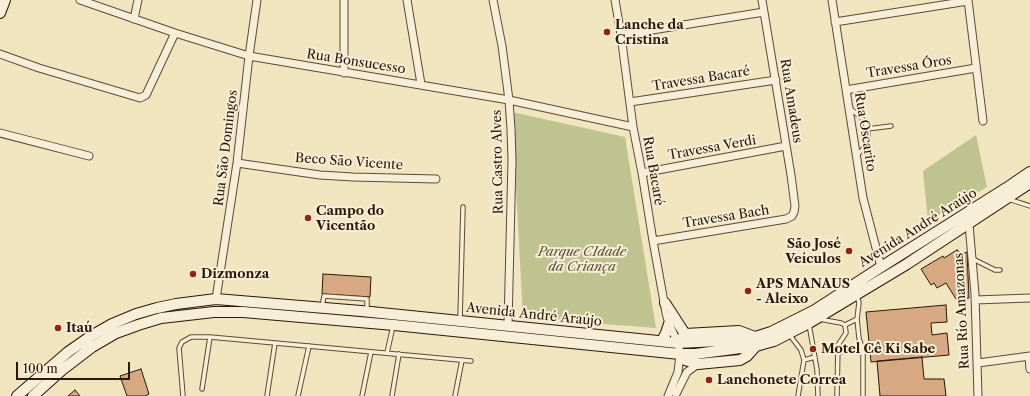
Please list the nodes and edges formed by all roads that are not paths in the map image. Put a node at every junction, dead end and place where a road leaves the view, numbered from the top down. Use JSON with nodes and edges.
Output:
{"nodes":[{"id":1,"x":5,"y":0,"type":"edge"},
{"id":2,"x":80,"y":0,"type":"edge"},
{"id":3,"x":138,"y":0,"type":"edge"},
{"id":4,"x":257,"y":0,"type":"edge"},
{"id":5,"x":344,"y":0,"type":"edge"},
{"id":6,"x":407,"y":0,"type":"edge"},
{"id":7,"x":493,"y":0,"type":"edge"},
{"id":8,"x":615,"y":0,"type":"edge"},
{"id":9,"x":762,"y":0,"type":"edge"},
{"id":10,"x":832,"y":0,"type":"edge"},
{"id":11,"x":968,"y":1,"type":"edge"},
{"id":12,"x":764,"y":12,"type":"junction"},
{"id":13,"x":0,"y":13,"type":"edge"},
{"id":14,"x":134,"y":19,"type":"junction"},
{"id":15,"x":835,"y":22,"type":"junction"},
{"id":16,"x":175,"y":33,"type":"junction"},
{"id":17,"x":621,"y":35,"type":"junction"},
{"id":18,"x":0,"y":54,"type":"edge"},
{"id":19,"x":249,"y":56,"type":"junction"},
{"id":20,"x":976,"y":68,"type":"junction"},
{"id":21,"x":344,"y":73,"type":"junction"},
{"id":22,"x":776,"y":80,"type":"junction"},
{"id":23,"x":421,"y":84,"type":"junction"},
{"id":24,"x":846,"y":90,"type":"junction"},
{"id":25,"x":509,"y":100,"type":"junction"},
{"id":26,"x":630,"y":102,"type":"junction"},
{"id":27,"x":849,"y":108,"type":"junction"},
{"id":28,"x":983,"y":121,"type":"dead end"},
{"id":29,"x":891,"y":126,"type":"dead end"},
{"id":30,"x":633,"y":127,"type":"junction"},
{"id":31,"x":867,"y":129,"type":"junction"},
{"id":32,"x":0,"y":133,"type":"edge"},
{"id":33,"x":786,"y":146,"type":"junction"},
{"id":34,"x":89,"y":156,"type":"dead end"},
{"id":35,"x":856,"y":156,"type":"junction"},
{"id":36,"x":237,"y":163,"type":"junction"},
{"id":37,"x":1030,"y":172,"type":"edge"},
{"id":38,"x":642,"y":173,"type":"junction"},
{"id":39,"x":436,"y":179,"type":"dead end"},
{"id":40,"x":1030,"y":183,"type":"edge"},
{"id":41,"x":1007,"y":199,"type":"junction"},
{"id":42,"x":796,"y":206,"type":"joint"},
{"id":43,"x":1030,"y":206,"type":"edge"},
{"id":44,"x":463,"y":207,"type":"dead end"},
{"id":45,"x":969,"y":224,"type":"junction"},
{"id":46,"x":653,"y":242,"type":"junction"},
{"id":47,"x":972,"y":258,"type":"junction"},
{"id":48,"x":881,"y":267,"type":"junction"},
{"id":49,"x":1000,"y":270,"type":"dead end"},
{"id":50,"x":857,"y":294,"type":"junction"},
{"id":51,"x":1030,"y":298,"type":"edge"},
{"id":52,"x":216,"y":299,"type":"junction"},
{"id":53,"x":975,"y":300,"type":"junction"},
{"id":54,"x":665,"y":303,"type":"junction"},
{"id":55,"x":857,"y":319,"type":"junction"},
{"id":56,"x":460,"y":320,"type":"junction"},
{"id":57,"x":812,"y":320,"type":"junction"},
{"id":58,"x":669,"y":324,"type":"junction"},
{"id":59,"x":394,"y":325,"type":"junction"},
{"id":60,"x":508,"y":325,"type":"junction"},
{"id":61,"x":844,"y":325,"type":"junction"},
{"id":62,"x":685,"y":334,"type":"junction"},
{"id":63,"x":789,"y":334,"type":"junction"},
{"id":64,"x":210,"y":336,"type":"junction"},
{"id":65,"x":662,"y":341,"type":"junction"},
{"id":66,"x":756,"y":341,"type":"junction"},
{"id":67,"x":275,"y":343,"type":"junction"},
{"id":68,"x":678,"y":343,"type":"junction"},
{"id":69,"x":309,"y":346,"type":"junction"},
{"id":70,"x":862,"y":349,"type":"junction"},
{"id":71,"x":371,"y":352,"type":"junction"},
{"id":72,"x":838,"y":352,"type":"junction"},
{"id":73,"x":387,"y":353,"type":"junction"},
{"id":74,"x":399,"y":354,"type":"junction"},
{"id":75,"x":680,"y":354,"type":"junction"},
{"id":76,"x":1029,"y":356,"type":"edge"},
{"id":77,"x":815,"y":357,"type":"junction"},
{"id":78,"x":462,"y":360,"type":"junction"},
{"id":79,"x":804,"y":360,"type":"junction"},
{"id":80,"x":472,"y":362,"type":"dead end"},
{"id":81,"x":698,"y":364,"type":"junction"},
{"id":82,"x":978,"y":364,"type":"junction"},
{"id":83,"x":1030,"y":369,"type":"edge"},
{"id":84,"x":202,"y":389,"type":"dead end"},
{"id":85,"x":673,"y":394,"type":"edge"},
{"id":86,"x":17,"y":396,"type":"edge"},
{"id":87,"x":33,"y":396,"type":"edge"},
{"id":88,"x":183,"y":396,"type":"edge"},
{"id":89,"x":267,"y":396,"type":"edge"},
{"id":90,"x":298,"y":396,"type":"edge"},
{"id":91,"x":362,"y":396,"type":"edge"},
{"id":92,"x":392,"y":396,"type":"edge"},
{"id":93,"x":455,"y":396,"type":"edge"},
{"id":94,"x":798,"y":396,"type":"edge"},
{"id":95,"x":818,"y":396,"type":"edge"},
{"id":96,"x":837,"y":396,"type":"edge"},
{"id":97,"x":863,"y":396,"type":"edge"},
{"id":98,"x":978,"y":396,"type":"edge"}],
"edges":[{"from":1,"to":13,"type":"main road"},
{"from":2,"to":14,"type":"street","name":"Rua Bonsucesso"},
{"from":3,"to":14,"type":"street"},
{"from":4,"to":19,"type":"street","name":"Rua São Domingos"},
{"from":5,"to":21,"type":"street"},
{"from":6,"to":23,"type":"street"},
{"from":7,"to":25,"type":"street","name":"Rua Castro Alves"},
{"from":8,"to":17,"type":"street","name":"Rua Bacaré"},
{"from":9,"to":12,"type":"street","name":"Rua Amadeus"},
{"from":10,"to":15,"type":"street","name":"Rua Oscarito"},
{"from":11,"to":15,"type":"street"},
{"from":11,"to":20,"type":"street"},
{"from":12,"to":17,"type":"street"},
{"from":12,"to":22,"type":"street","name":"Rua Amadeus"},
{"from":14,"to":16,"type":"street","name":"Rua Bonsucesso"},
{"from":15,"to":24,"type":"street","name":"Rua Oscarito"},
{"from":16,"to":18,"type":"street"},
{"from":16,"to":19,"type":"street","name":"Rua Bonsucesso"},
{"from":17,"to":26,"type":"street","name":"Rua Bacaré"},
{"from":19,"to":21,"type":"street","name":"Rua Bonsucesso"},
{"from":19,"to":36,"type":"street","name":"Rua São Domingos"},
{"from":20,"to":24,"type":"street","name":"Travessa Óros"},
{"from":20,"to":28,"type":"street"},
{"from":21,"to":23,"type":"street","name":"Rua Bonsucesso"},
{"from":22,"to":26,"type":"street","name":"Travessa Bacaré"},
{"from":22,"to":33,"type":"street","name":"Rua Amadeus"},
{"from":23,"to":25,"type":"street","name":"Rua Bonsucesso"},
{"from":24,"to":27,"type":"street","name":"Rua Oscarito"},
{"from":25,"to":30,"type":"street","name":"Rua Bonsucesso"},
{"from":25,"to":60,"type":"street","name":"Rua Castro Alves"},
{"from":26,"to":30,"type":"street","name":"Rua Bacaré"},
{"from":27,"to":31,"type":"lane"},
{"from":27,"to":35,"type":"street","name":"Rua Oscarito"},
{"from":29,"to":31,"type":"lane"},
{"from":30,"to":38,"type":"street","name":"Rua Bacaré"},
{"from":31,"to":35,"type":"lane"},
{"from":32,"to":34,"type":"street"},
{"from":33,"to":38,"type":"street","name":"Travessa Verdi"},
{"from":33,"to":42,"type":"street","name":"Rua Amadeus"},
{"from":35,"to":48,"type":"street","name":"Rua Oscarito"},
{"from":36,"to":39,"type":"street","name":"Beco São Vicente"},
{"from":36,"to":52,"type":"street","name":"Rua São Domingos"},
{"from":37,"to":48,"type":"main road","name":"Avenida André Araújo"},
{"from":38,"to":46,"type":"street","name":"Rua Bacaré"},
{"from":40,"to":41,"type":"main road","name":"Avenida André Araújo"},
{"from":41,"to":43,"type":"lane"},
{"from":41,"to":45,"type":"main road","name":"Avenida André Araújo"},
{"from":42,"to":46,"type":"street","name":"Travessa Bach"},
{"from":44,"to":56,"type":"lane"},
{"from":45,"to":47,"type":"street","name":"Rua Río Amazonas"},
{"from":45,"to":50,"type":"main road","name":"Avenida André Araújo"},
{"from":46,"to":54,"type":"street","name":"Rua Bacaré"},
{"from":47,"to":49,"type":"lane"},
{"from":47,"to":53,"type":"street","name":"Rua Río Amazonas"},
{"from":48,"to":66,"type":"main road","name":"Avenida André Araújo"},
{"from":50,"to":55,"type":"lane"},
{"from":50,"to":57,"type":"main road","name":"Avenida André Araújo"},
{"from":51,"to":53,"type":"street"},
{"from":52,"to":56,"type":"main road","name":"Avenida André Araújo"},
{"from":52,"to":86,"type":"main road","name":"Avenida André Araújo"},
{"from":53,"to":82,"type":"street","name":"Rua Río Amazonas"},
{"from":54,"to":58,"type":"street","name":"Rua Bacaré"},
{"from":54,"to":62,"type":"main road"},
{"from":55,"to":61,"type":"lane"},
{"from":55,"to":70,"type":"lane"},
{"from":56,"to":60,"type":"main road","name":"Avenida André Araújo"},
{"from":57,"to":61,"type":"lane"},
{"from":57,"to":63,"type":"main road","name":"Avenida André Araújo"},
{"from":57,"to":77,"type":"lane"},
{"from":58,"to":65,"type":"main road"},
{"from":58,"to":68,"type":"street","name":"Rua Bacaré"},
{"from":59,"to":73,"type":"lane"},
{"from":59,"to":75,"type":"main road","name":"Avenida André Araújo"},
{"from":59,"to":87,"type":"main road","name":"Avenida André Araújo"},
{"from":60,"to":65,"type":"main road","name":"Avenida André Araújo"},
{"from":61,"to":72,"type":"lane"},
{"from":62,"to":66,"type":"main road"},
{"from":62,"to":68,"type":"main road"},
{"from":63,"to":66,"type":"main road","name":"Avenida André Araújo"},
{"from":63,"to":79,"type":"lane"},
{"from":64,"to":67,"type":"lane"},
{"from":64,"to":84,"type":"lane"},
{"from":64,"to":88,"type":"lane"},
{"from":65,"to":68,"type":"main road","name":"Avenida André Araújo"},
{"from":66,"to":68,"type":"main road","name":"Avenida André Araújo"},
{"from":66,"to":75,"type":"main road","name":"Avenida André Araújo"},
{"from":66,"to":81,"type":"main road"},
{"from":67,"to":69,"type":"lane"},
{"from":67,"to":89,"type":"lane"},
{"from":68,"to":75,"type":"street","name":"Rua Bacaré"},
{"from":69,"to":71,"type":"lane"},
{"from":69,"to":90,"type":"lane"},
{"from":70,"to":72,"type":"lane"},
{"from":70,"to":97,"type":"lane"},
{"from":71,"to":73,"type":"lane"},
{"from":71,"to":91,"type":"lane"},
{"from":72,"to":96,"type":"lane"},
{"from":73,"to":74,"type":"lane"},
{"from":74,"to":78,"type":"lane"},
{"from":74,"to":92,"type":"lane"},
{"from":75,"to":81,"type":"main road"},
{"from":75,"to":85,"type":"street","name":"Rua Bacaré"},
{"from":76,"to":82,"type":"street"},
{"from":76,"to":83,"type":"street"},
{"from":77,"to":79,"type":"lane"},
{"from":77,"to":95,"type":"lane"},
{"from":78,"to":80,"type":"lane"},
{"from":78,"to":93,"type":"lane"},
{"from":79,"to":94,"type":"lane"},
{"from":81,"to":85,"type":"street"},
{"from":82,"to":98,"type":"street","name":"Rua Río Amazonas"}]}
